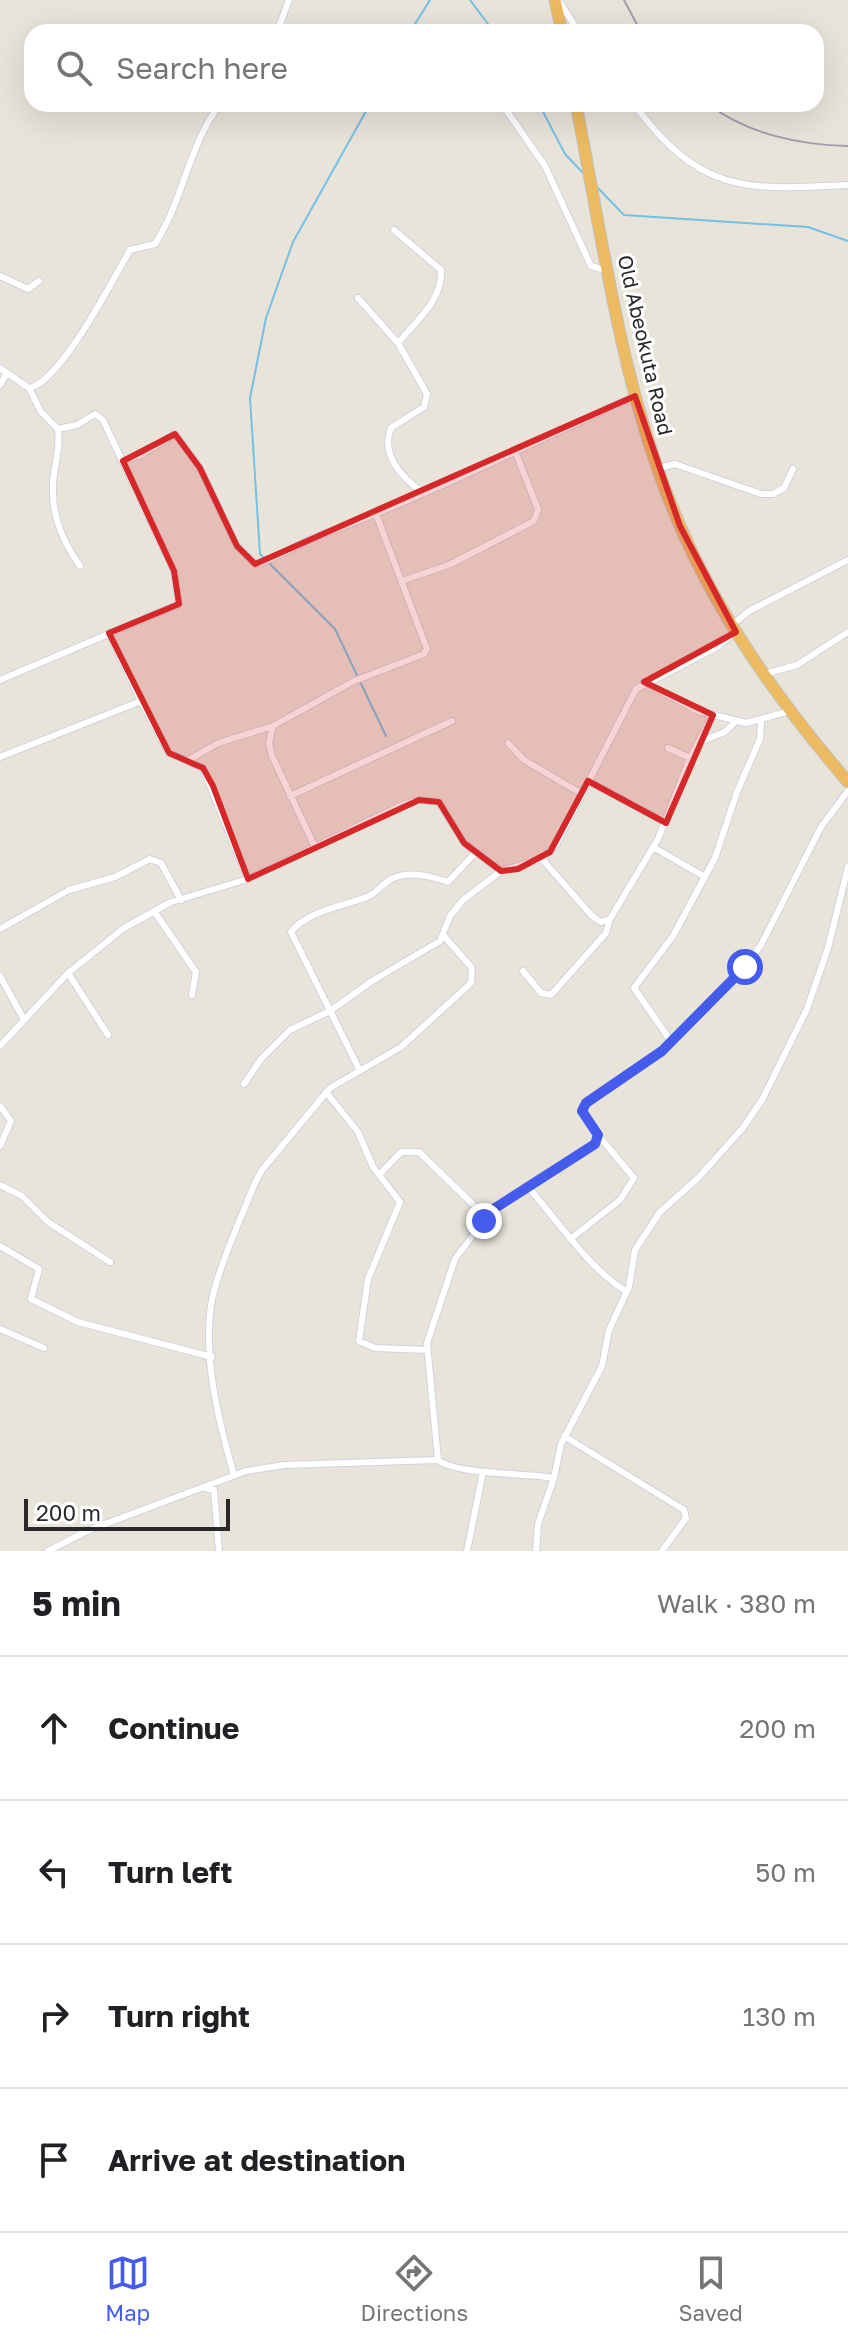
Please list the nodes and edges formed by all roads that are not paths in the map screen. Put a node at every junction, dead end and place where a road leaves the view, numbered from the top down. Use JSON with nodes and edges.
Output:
{"nodes":[{"id":1,"x":289,"y":0,"type":"edge"},
{"id":2,"x":557,"y":0,"type":"edge"},
{"id":3,"x":280,"y":24,"type":"edge"},
{"id":4,"x":561,"y":24,"type":"edge"},
{"id":5,"x":574,"y":24,"type":"edge"},
{"id":6,"x":215,"y":112,"type":"edge"},
{"id":7,"x":508,"y":112,"type":"edge"},
{"id":8,"x":578,"y":112,"type":"edge"},
{"id":9,"x":641,"y":112,"type":"edge"},
{"id":10,"x":848,"y":185,"type":"edge"},
{"id":11,"x":394,"y":230,"type":"dead end"},
{"id":12,"x":609,"y":271,"type":"junction"},
{"id":13,"x":0,"y":276,"type":"edge"},
{"id":14,"x":39,"y":281,"type":"dead end"},
{"id":15,"x":358,"y":298,"type":"dead end"},
{"id":16,"x":398,"y":343,"type":"junction"},
{"id":17,"x":0,"y":368,"type":"edge"},
{"id":18,"x":7,"y":373,"type":"junction"},
{"id":19,"x":0,"y":385,"type":"edge"},
{"id":20,"x":29,"y":388,"type":"junction"},
{"id":21,"x":635,"y":396,"type":"junction"},
{"id":22,"x":58,"y":429,"type":"junction"},
{"id":23,"x":515,"y":451,"type":"junction"},
{"id":24,"x":123,"y":461,"type":"junction"},
{"id":25,"x":659,"y":468,"type":"junction"},
{"id":26,"x":793,"y":469,"type":"dead end"},
{"id":27,"x":422,"y":492,"type":"junction"},
{"id":28,"x":376,"y":514,"type":"junction"},
{"id":29,"x":848,"y":560,"type":"edge"},
{"id":30,"x":80,"y":566,"type":"dead end"},
{"id":31,"x":402,"y":581,"type":"junction"},
{"id":32,"x":734,"y":628,"type":"junction"},
{"id":33,"x":848,"y":632,"type":"edge"},
{"id":34,"x":109,"y":633,"type":"junction"},
{"id":35,"x":764,"y":674,"type":"junction"},
{"id":36,"x":0,"y":680,"type":"edge"},
{"id":37,"x":644,"y":682,"type":"junction"},
{"id":38,"x":141,"y":701,"type":"junction"},
{"id":39,"x":790,"y":711,"type":"junction"},
{"id":40,"x":713,"y":715,"type":"junction"},
{"id":41,"x":452,"y":721,"type":"dead end"},
{"id":42,"x":736,"y":721,"type":"junction"},
{"id":43,"x":761,"y":722,"type":"junction"},
{"id":44,"x":273,"y":726,"type":"junction"},
{"id":45,"x":707,"y":726,"type":"junction"},
{"id":46,"x":716,"y":736,"type":"junction"},
{"id":47,"x":699,"y":742,"type":"junction"},
{"id":48,"x":508,"y":743,"type":"dead end"},
{"id":49,"x":668,"y":748,"type":"dead end"},
{"id":50,"x":0,"y":757,"type":"edge"},
{"id":51,"x":690,"y":758,"type":"junction"},
{"id":52,"x":187,"y":761,"type":"junction"},
{"id":53,"x":588,"y":781,"type":"junction"},
{"id":54,"x":848,"y":782,"type":"edge"},
{"id":55,"x":848,"y":791,"type":"edge"},
{"id":56,"x":582,"y":794,"type":"junction"},
{"id":57,"x":290,"y":796,"type":"junction"},
{"id":58,"x":666,"y":823,"type":"junction"},
{"id":59,"x":314,"y":845,"type":"junction"},
{"id":60,"x":653,"y":847,"type":"junction"},
{"id":61,"x":475,"y":853,"type":"junction"},
{"id":62,"x":542,"y":859,"type":"junction"},
{"id":63,"x":848,"y":867,"type":"edge"},
{"id":64,"x":501,"y":871,"type":"junction"},
{"id":65,"x":705,"y":877,"type":"junction"},
{"id":66,"x":248,"y":879,"type":"junction"},
{"id":67,"x":181,"y":900,"type":"junction"},
{"id":68,"x":154,"y":911,"type":"junction"},
{"id":69,"x":610,"y":919,"type":"junction"},
{"id":70,"x":0,"y":929,"type":"edge"},
{"id":71,"x":444,"y":936,"type":"junction"},
{"id":72,"x":523,"y":971,"type":"dead end"},
{"id":73,"x":68,"y":973,"type":"junction"},
{"id":74,"x":0,"y":976,"type":"edge"},
{"id":75,"x":3,"y":994,"type":"edge"},
{"id":76,"x":192,"y":995,"type":"dead end"},
{"id":77,"x":330,"y":1011,"type":"junction"},
{"id":78,"x":23,"y":1018,"type":"junction"},
{"id":79,"x":108,"y":1035,"type":"dead end"},
{"id":80,"x":670,"y":1040,"type":"junction"},
{"id":81,"x":0,"y":1046,"type":"edge"},
{"id":82,"x":360,"y":1071,"type":"junction"},
{"id":83,"x":244,"y":1084,"type":"dead end"},
{"id":84,"x":326,"y":1092,"type":"junction"},
{"id":85,"x":0,"y":1106,"type":"edge"},
{"id":86,"x":598,"y":1135,"type":"junction"},
{"id":87,"x":0,"y":1146,"type":"edge"},
{"id":88,"x":379,"y":1175,"type":"junction"},
{"id":89,"x":0,"y":1185,"type":"edge"},
{"id":90,"x":528,"y":1187,"type":"junction"},
{"id":91,"x":486,"y":1217,"type":"junction"},
{"id":92,"x":573,"y":1237,"type":"junction"},
{"id":93,"x":0,"y":1246,"type":"edge"},
{"id":94,"x":110,"y":1262,"type":"dead end"},
{"id":95,"x":627,"y":1292,"type":"junction"},
{"id":96,"x":0,"y":1329,"type":"edge"},
{"id":97,"x":44,"y":1348,"type":"dead end"},
{"id":98,"x":427,"y":1350,"type":"junction"},
{"id":99,"x":212,"y":1357,"type":"junction"},
{"id":100,"x":564,"y":1436,"type":"junction"},
{"id":101,"x":438,"y":1460,"type":"junction"},
{"id":102,"x":483,"y":1472,"type":"junction"},
{"id":103,"x":234,"y":1475,"type":"junction"},
{"id":104,"x":554,"y":1478,"type":"junction"},
{"id":105,"x":205,"y":1488,"type":"junction"},
{"id":106,"x":48,"y":1551,"type":"edge"},
{"id":107,"x":219,"y":1551,"type":"edge"},
{"id":108,"x":467,"y":1551,"type":"edge"},
{"id":109,"x":536,"y":1551,"type":"edge"},
{"id":110,"x":662,"y":1551,"type":"edge"}],
"edges":[{"from":1,"to":3,"type":"street"},
{"from":2,"to":4,"type":"highway"},
{"from":2,"to":5,"type":"street"},
{"from":6,"to":20,"type":"street"},
{"from":7,"to":12,"type":"street"},
{"from":8,"to":12,"type":"highway","name":"Old Abeokuta Road"},
{"from":9,"to":10,"type":"street"},
{"from":11,"to":16,"type":"street"},
{"from":12,"to":21,"type":"highway","name":"Old Abeokuta Road"},
{"from":13,"to":14,"type":"street"},
{"from":15,"to":16,"type":"street"},
{"from":16,"to":27,"type":"street"},
{"from":17,"to":18,"type":"street"},
{"from":18,"to":19,"type":"street"},
{"from":18,"to":20,"type":"street"},
{"from":20,"to":22,"type":"street"},
{"from":21,"to":23,"type":"street"},
{"from":21,"to":25,"type":"highway","name":"Old Abeokuta Road"},
{"from":22,"to":24,"type":"street"},
{"from":22,"to":30,"type":"street"},
{"from":23,"to":27,"type":"street"},
{"from":23,"to":31,"type":"street"},
{"from":24,"to":28,"type":"street"},
{"from":24,"to":34,"type":"street"},
{"from":25,"to":26,"type":"street"},
{"from":25,"to":32,"type":"highway","name":"Old Abeokuta Road"},
{"from":27,"to":28,"type":"street"},
{"from":28,"to":31,"type":"street"},
{"from":29,"to":32,"type":"street"},
{"from":31,"to":44,"type":"street"},
{"from":32,"to":35,"type":"highway","name":"Old Abeokuta Road"},
{"from":32,"to":37,"type":"street"},
{"from":33,"to":35,"type":"street"},
{"from":34,"to":36,"type":"street"},
{"from":34,"to":38,"type":"street"},
{"from":35,"to":39,"type":"highway","name":"Old Abeokuta Road"},
{"from":37,"to":40,"type":"street"},
{"from":37,"to":53,"type":"street"},
{"from":38,"to":50,"type":"street"},
{"from":38,"to":52,"type":"street"},
{"from":39,"to":43,"type":"street"},
{"from":39,"to":54,"type":"highway","name":"Old Abeokuta Road"},
{"from":40,"to":42,"type":"street"},
{"from":40,"to":45,"type":"street"},
{"from":41,"to":57,"type":"street"},
{"from":42,"to":43,"type":"street"},
{"from":42,"to":46,"type":"street"},
{"from":43,"to":65,"type":"street"},
{"from":44,"to":52,"type":"street"},
{"from":44,"to":57,"type":"street"},
{"from":45,"to":46,"type":"street"},
{"from":45,"to":47,"type":"street"},
{"from":46,"to":47,"type":"street"},
{"from":47,"to":51,"type":"street"},
{"from":48,"to":56,"type":"street"},
{"from":49,"to":51,"type":"street"},
{"from":51,"to":58,"type":"street"},
{"from":52,"to":66,"type":"street"},
{"from":53,"to":56,"type":"street"},
{"from":53,"to":58,"type":"street"},
{"from":55,"to":80,"type":"street"},
{"from":56,"to":62,"type":"street"},
{"from":57,"to":59,"type":"street"},
{"from":58,"to":60,"type":"street"},
{"from":59,"to":61,"type":"street"},
{"from":59,"to":66,"type":"street"},
{"from":60,"to":65,"type":"street"},
{"from":60,"to":69,"type":"street"},
{"from":61,"to":64,"type":"street"},
{"from":61,"to":77,"type":"street"},
{"from":62,"to":64,"type":"street"},
{"from":62,"to":69,"type":"street"},
{"from":63,"to":95,"type":"street"},
{"from":64,"to":71,"type":"street"},
{"from":65,"to":80,"type":"street"},
{"from":66,"to":67,"type":"street"},
{"from":67,"to":68,"type":"street"},
{"from":67,"to":70,"type":"street"},
{"from":68,"to":73,"type":"street"},
{"from":68,"to":76,"type":"street"},
{"from":69,"to":72,"type":"street"},
{"from":71,"to":77,"type":"street"},
{"from":71,"to":82,"type":"street"},
{"from":73,"to":78,"type":"street"},
{"from":73,"to":79,"type":"street"},
{"from":74,"to":75,"type":"street"},
{"from":75,"to":78,"type":"street"},
{"from":77,"to":82,"type":"street"},
{"from":77,"to":83,"type":"street"},
{"from":78,"to":81,"type":"street"},
{"from":80,"to":86,"type":"street"},
{"from":82,"to":84,"type":"street"},
{"from":84,"to":88,"type":"street"},
{"from":84,"to":99,"type":"street"},
{"from":85,"to":87,"type":"street"},
{"from":86,"to":90,"type":"street"},
{"from":86,"to":92,"type":"street"},
{"from":88,"to":91,"type":"street"},
{"from":88,"to":98,"type":"street"},
{"from":89,"to":94,"type":"street"},
{"from":90,"to":91,"type":"street"},
{"from":90,"to":92,"type":"street"},
{"from":91,"to":98,"type":"street"},
{"from":92,"to":95,"type":"street"},
{"from":93,"to":99,"type":"street"},
{"from":95,"to":100,"type":"street"},
{"from":96,"to":97,"type":"street"},
{"from":98,"to":101,"type":"street"},
{"from":99,"to":103,"type":"street"},
{"from":100,"to":104,"type":"street"},
{"from":100,"to":110,"type":"street"},
{"from":101,"to":102,"type":"street"},
{"from":101,"to":103,"type":"street"},
{"from":102,"to":104,"type":"street"},
{"from":102,"to":108,"type":"street"},
{"from":103,"to":105,"type":"street"},
{"from":104,"to":109,"type":"street"},
{"from":105,"to":106,"type":"street"},
{"from":105,"to":107,"type":"street"}]}
